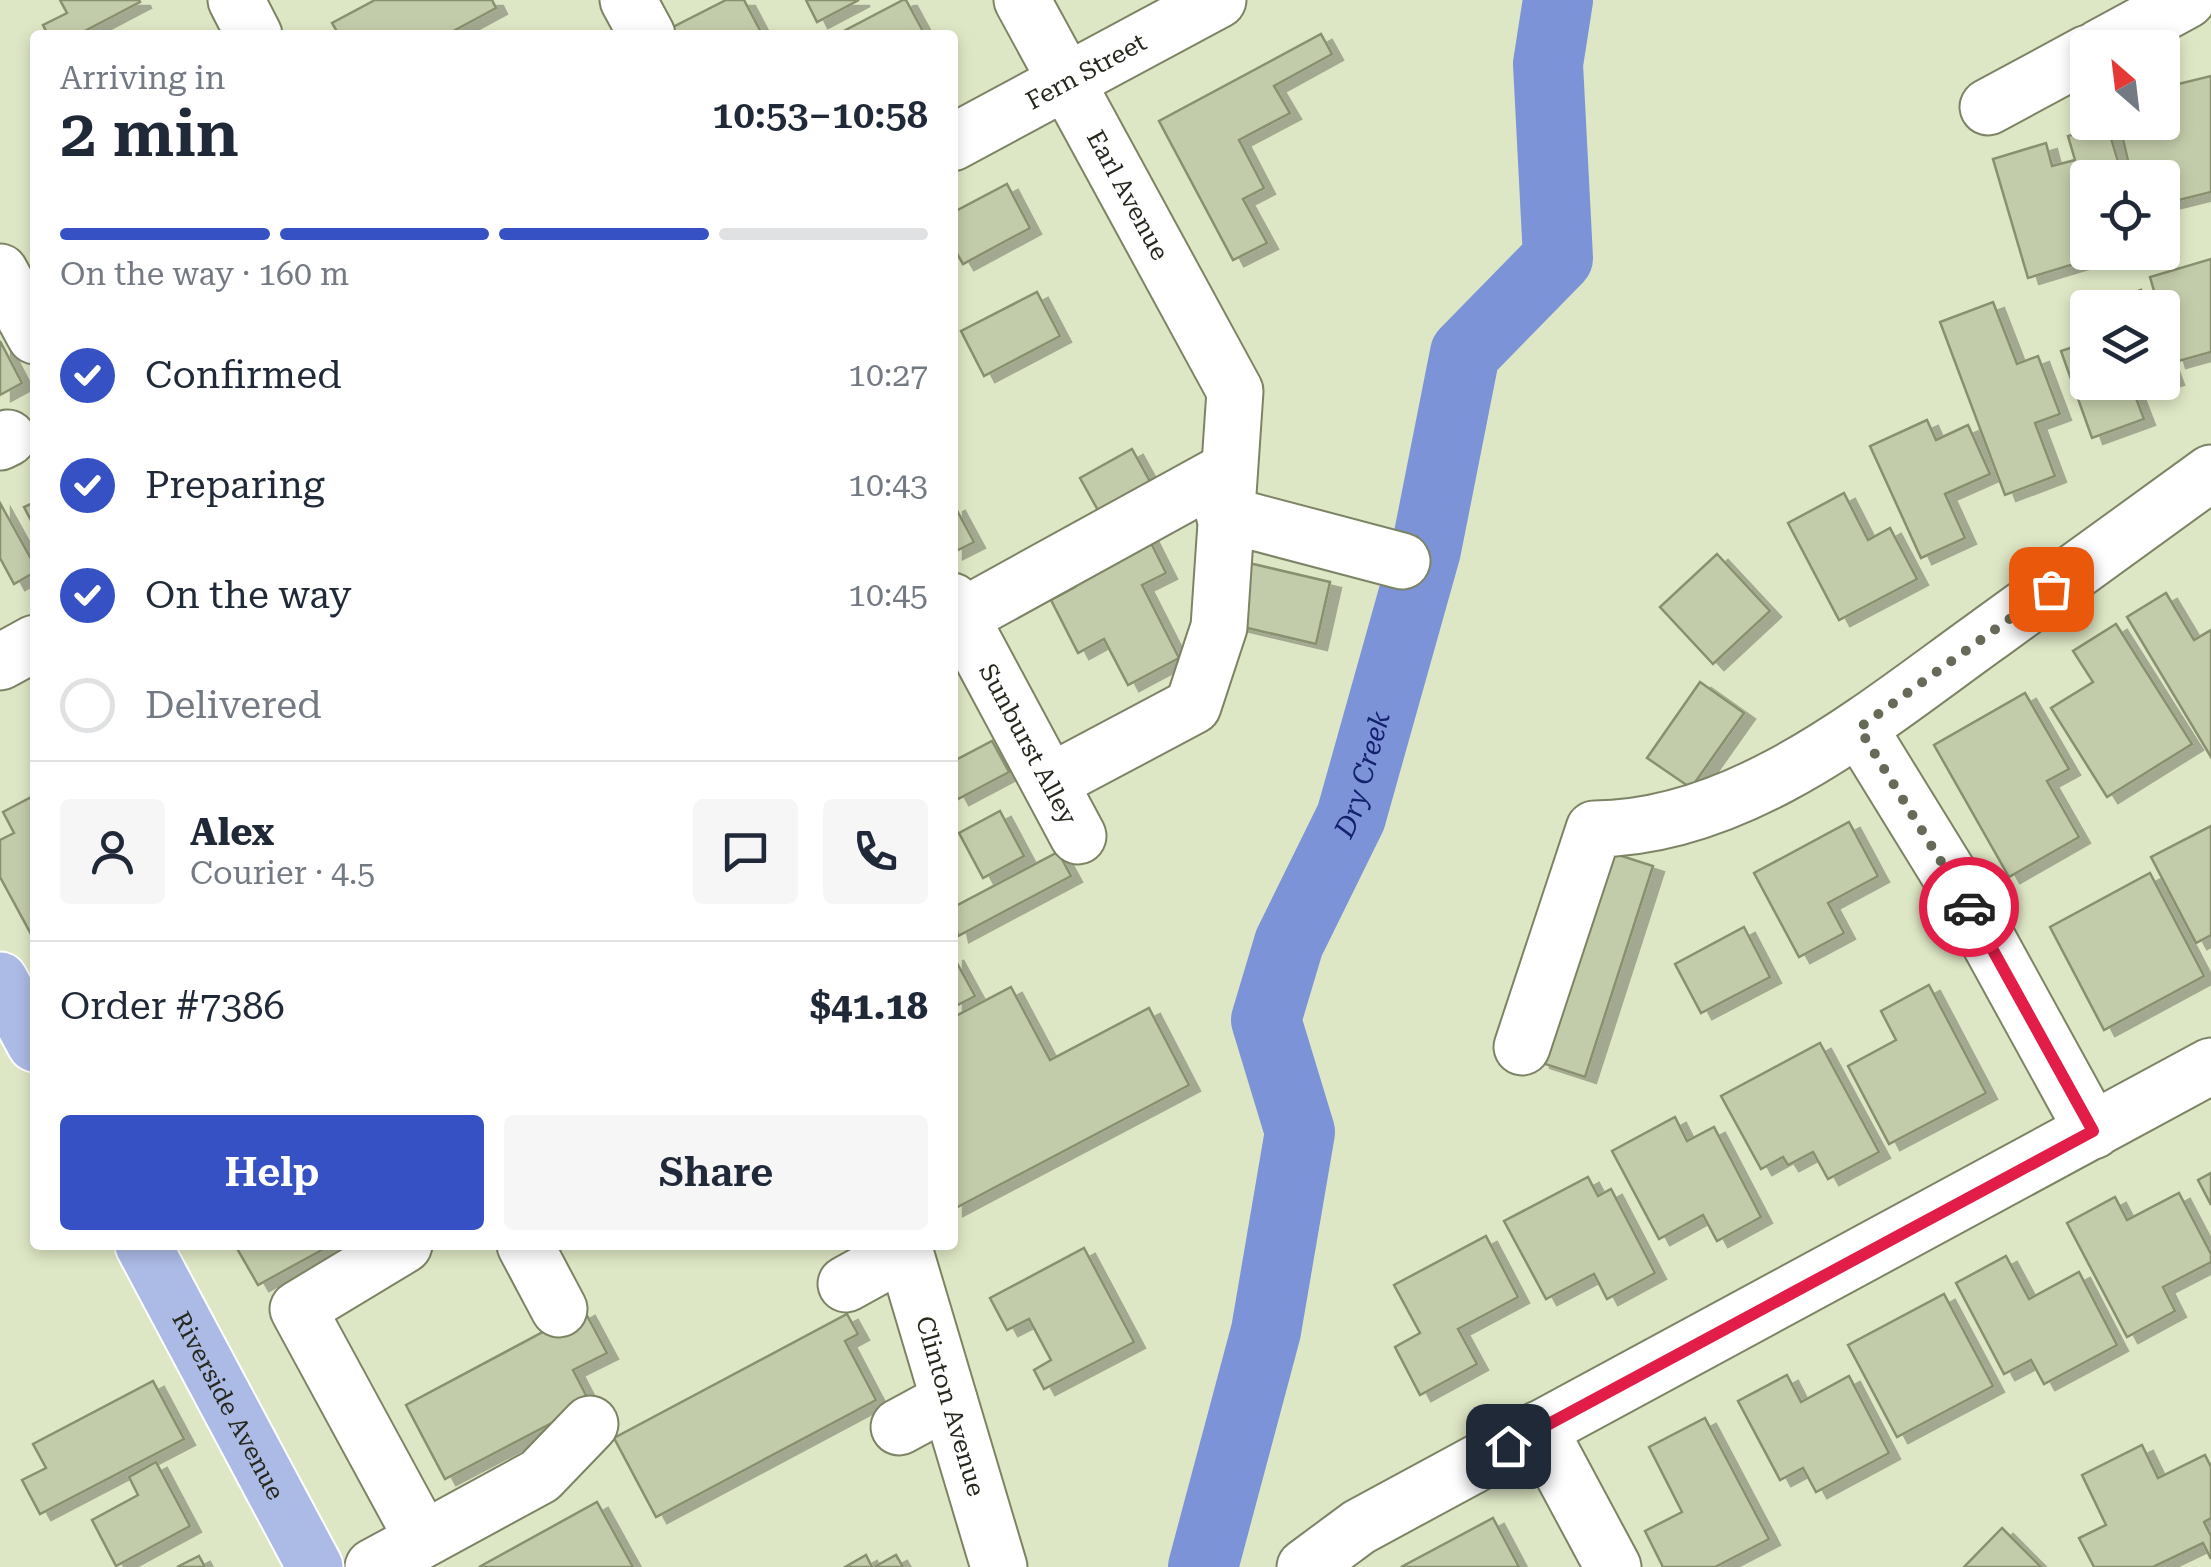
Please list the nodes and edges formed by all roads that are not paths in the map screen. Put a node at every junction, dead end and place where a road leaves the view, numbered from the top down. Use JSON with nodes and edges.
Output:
{"nodes":[{"id":1,"x":236,"y":0,"type":"edge"},
{"id":2,"x":628,"y":0,"type":"edge"},
{"id":3,"x":1022,"y":0,"type":"edge"},
{"id":4,"x":1218,"y":0,"type":"edge"},
{"id":5,"x":2187,"y":0,"type":"edge"},
{"id":6,"x":251,"y":30,"type":"edge"},
{"id":7,"x":644,"y":30,"type":"edge"},
{"id":8,"x":2131,"y":30,"type":"edge"},
{"id":9,"x":2070,"y":64,"type":"edge"},
{"id":10,"x":1066,"y":81,"type":"junction"},
{"id":11,"x":1988,"y":107,"type":"dead end"},
{"id":12,"x":958,"y":140,"type":"edge"},
{"id":13,"x":0,"y":272,"type":"edge"},
{"id":14,"x":30,"y":327,"type":"edge"},
{"id":15,"x":2211,"y":473,"type":"edge"},
{"id":16,"x":1226,"y":492,"type":"junction"},
{"id":17,"x":1402,"y":560,"type":"dead end"},
{"id":18,"x":958,"y":609,"type":"edge"},
{"id":19,"x":958,"y":611,"type":"edge"},
{"id":20,"x":30,"y":645,"type":"edge"},
{"id":21,"x":0,"y":662,"type":"edge"},
{"id":22,"x":1859,"y":728,"type":"junction"},
{"id":23,"x":1050,"y":782,"type":"junction"},
{"id":24,"x":1078,"y":836,"type":"dead end"},
{"id":25,"x":0,"y":980,"type":"edge"},
{"id":26,"x":30,"y":1035,"type":"edge"},
{"id":27,"x":1522,"y":1047,"type":"dead end"},
{"id":28,"x":2211,"y":1066,"type":"edge"},
{"id":29,"x":2093,"y":1131,"type":"junction"},
{"id":30,"x":146,"y":1250,"type":"edge"},
{"id":31,"x":396,"y":1250,"type":"edge"},
{"id":32,"x":528,"y":1250,"type":"edge"},
{"id":33,"x":901,"y":1250,"type":"edge"},
{"id":34,"x":905,"y":1250,"type":"edge"},
{"id":35,"x":846,"y":1284,"type":"dead end"},
{"id":36,"x":559,"y":1310,"type":"dead end"},
{"id":37,"x":949,"y":1400,"type":"junction"},
{"id":38,"x":590,"y":1424,"type":"dead end"},
{"id":39,"x":899,"y":1428,"type":"dead end"},
{"id":40,"x":1539,"y":1429,"type":"junction"},
{"id":41,"x":423,"y":1540,"type":"junction"},
{"id":42,"x":314,"y":1567,"type":"edge"},
{"id":43,"x":373,"y":1567,"type":"edge"},
{"id":44,"x":999,"y":1567,"type":"edge"},
{"id":45,"x":1305,"y":1567,"type":"edge"},
{"id":46,"x":1613,"y":1567,"type":"edge"}],
"edges":[{"from":1,"to":6,"type":"street"},
{"from":2,"to":7,"type":"street"},
{"from":3,"to":10,"type":"street","name":"Earl Avenue"},
{"from":4,"to":10,"type":"street","name":"Fern Street"},
{"from":5,"to":8,"type":"street"},
{"from":9,"to":11,"type":"street"},
{"from":10,"to":12,"type":"street","name":"Fern Street"},
{"from":10,"to":16,"type":"street","name":"Earl Avenue"},
{"from":13,"to":14,"type":"street"},
{"from":15,"to":22,"type":"street"},
{"from":16,"to":17,"type":"street"},
{"from":16,"to":18,"type":"street"},
{"from":16,"to":23,"type":"street"},
{"from":19,"to":23,"type":"street","name":"Sunburst Alley"},
{"from":20,"to":21,"type":"street"},
{"from":22,"to":27,"type":"street"},
{"from":22,"to":29,"type":"street"},
{"from":23,"to":24,"type":"street","name":"Sunburst Alley"},
{"from":25,"to":26,"type":"main road"},
{"from":28,"to":29,"type":"street"},
{"from":29,"to":40,"type":"street"},
{"from":30,"to":42,"type":"main road","name":"Riverside Avenue"},
{"from":31,"to":41,"type":"street"},
{"from":32,"to":36,"type":"street"},
{"from":33,"to":35,"type":"street"},
{"from":34,"to":37,"type":"street","name":"Clinton Avenue"},
{"from":37,"to":39,"type":"street"},
{"from":37,"to":44,"type":"street","name":"Clinton Avenue"},
{"from":38,"to":41,"type":"street"},
{"from":40,"to":45,"type":"street"},
{"from":40,"to":46,"type":"street"},
{"from":41,"to":43,"type":"street"}]}
